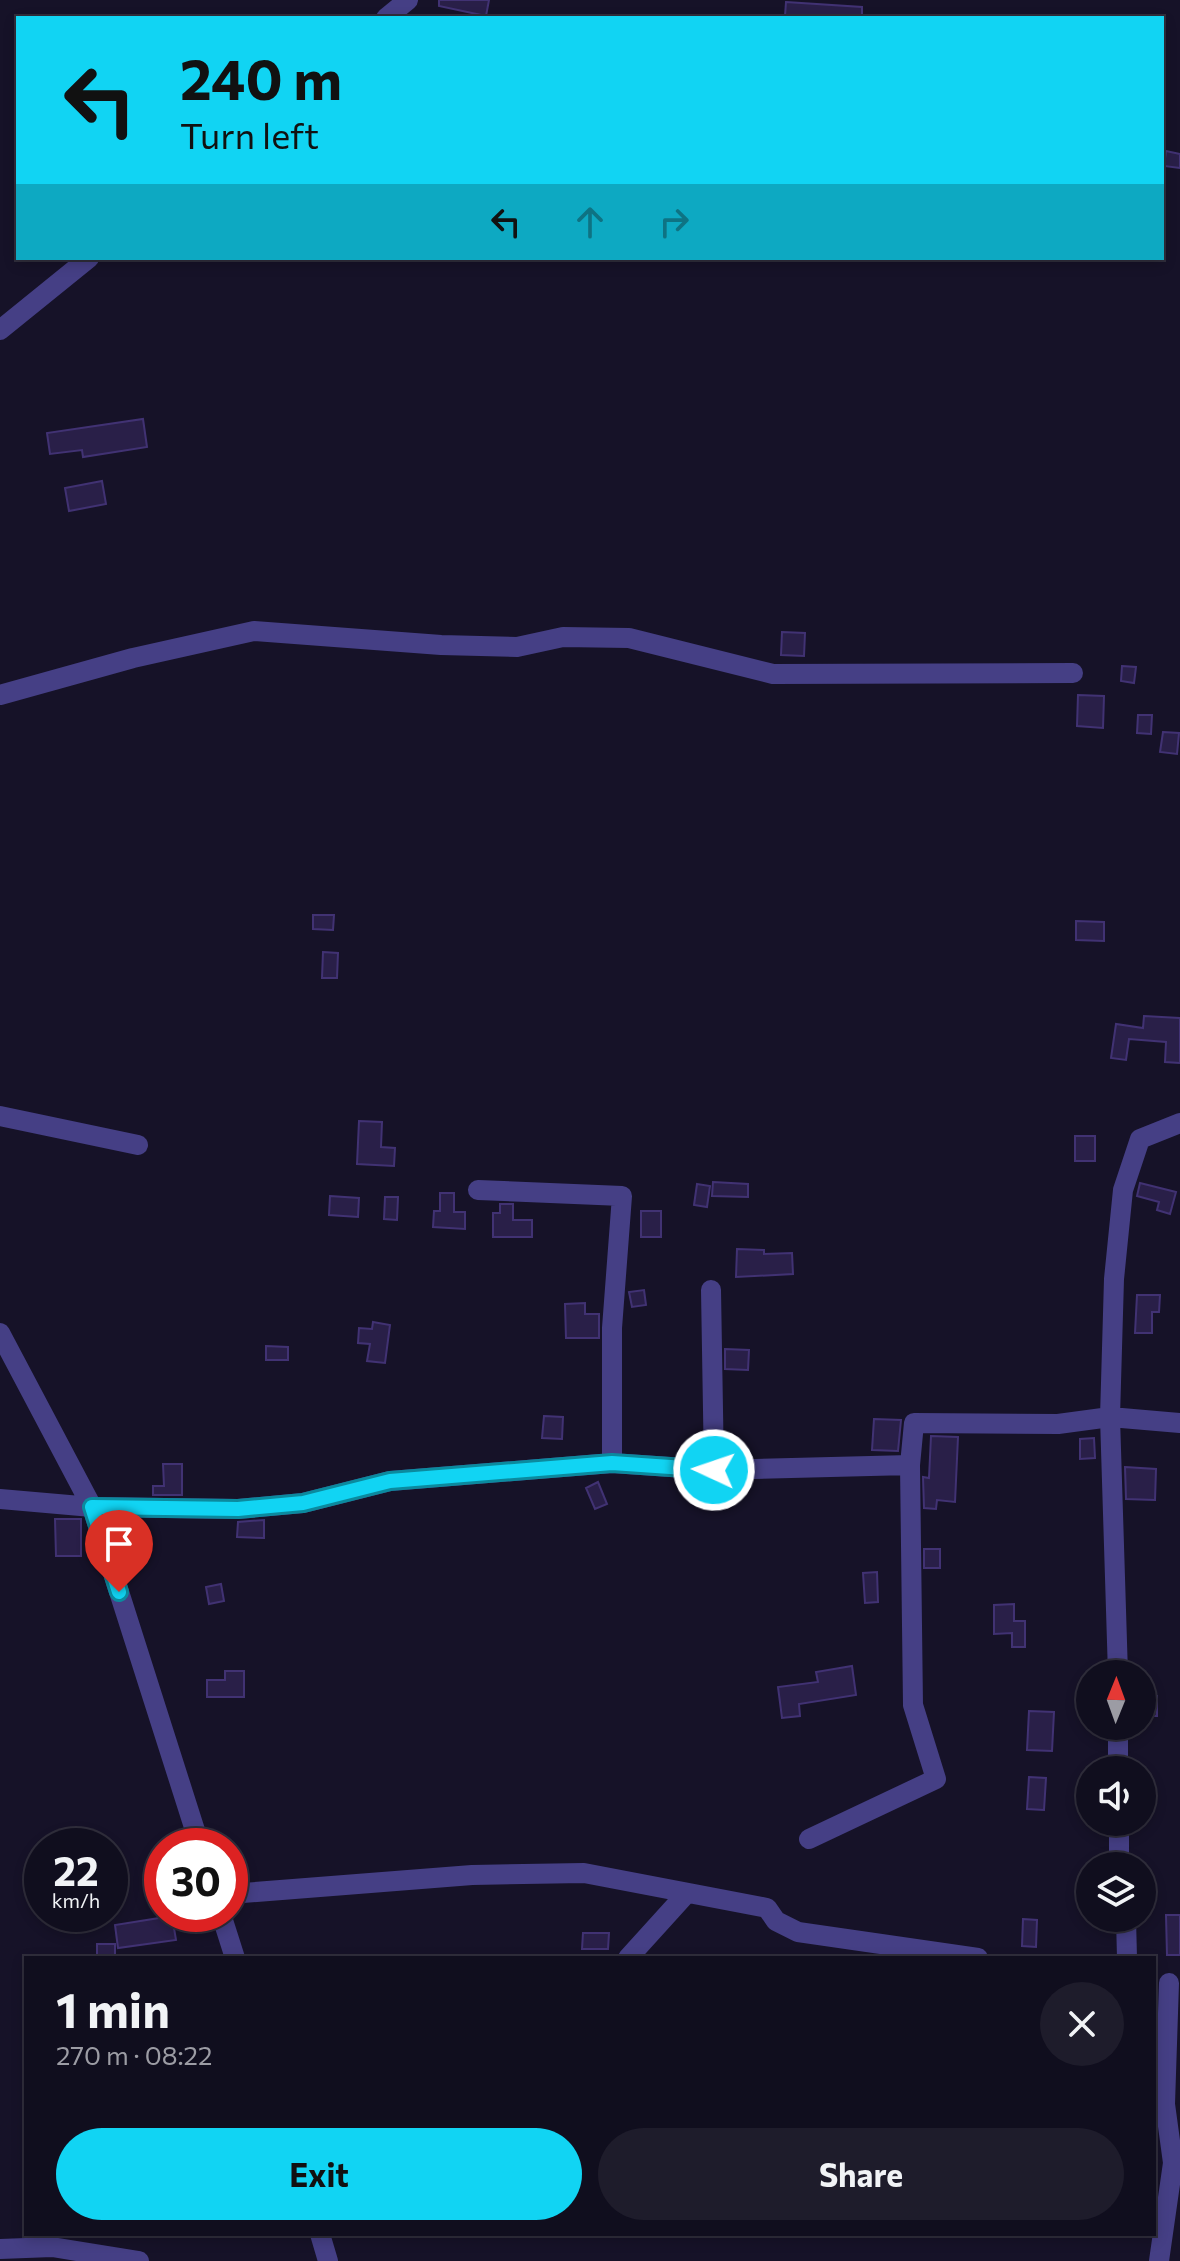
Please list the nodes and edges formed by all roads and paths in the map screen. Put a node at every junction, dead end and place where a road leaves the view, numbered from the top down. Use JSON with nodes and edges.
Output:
{"nodes":[{"id":1,"x":408,"y":0,"type":"edge"},
{"id":2,"x":388,"y":16,"type":"edge"},
{"id":3,"x":87,"y":260,"type":"edge"},
{"id":4,"x":0,"y":330,"type":"edge"},
{"id":5,"x":1073,"y":673,"type":"dead end"},
{"id":6,"x":0,"y":695,"type":"edge"},
{"id":7,"x":0,"y":1116,"type":"edge"},
{"id":8,"x":1180,"y":1123,"type":"edge"},
{"id":9,"x":138,"y":1145,"type":"dead end"},
{"id":10,"x":478,"y":1190,"type":"dead end"},
{"id":11,"x":711,"y":1290,"type":"dead end"},
{"id":12,"x":0,"y":1333,"type":"edge"},
{"id":13,"x":1110,"y":1417,"type":"junction"},
{"id":14,"x":1180,"y":1423,"type":"edge"},
{"id":15,"x":612,"y":1463,"type":"junction"},
{"id":16,"x":910,"y":1465,"type":"junction"},
{"id":17,"x":714,"y":1470,"type":"junction"},
{"id":18,"x":0,"y":1499,"type":"edge"},
{"id":19,"x":92,"y":1507,"type":"junction"},
{"id":20,"x":1118,"y":1660,"type":"edge"},
{"id":21,"x":194,"y":1828,"type":"edge"},
{"id":22,"x":809,"y":1839,"type":"dead end"},
{"id":23,"x":248,"y":1893,"type":"edge"},
{"id":24,"x":686,"y":1894,"type":"junction"},
{"id":25,"x":227,"y":1932,"type":"edge"},
{"id":26,"x":1126,"y":1932,"type":"edge"},
{"id":27,"x":234,"y":1956,"type":"edge"},
{"id":28,"x":630,"y":1956,"type":"edge"},
{"id":29,"x":964,"y":1956,"type":"edge"},
{"id":30,"x":1127,"y":1956,"type":"edge"},
{"id":31,"x":1168,"y":1983,"type":"edge"},
{"id":32,"x":321,"y":2236,"type":"edge"},
{"id":33,"x":0,"y":2249,"type":"edge"},
{"id":34,"x":139,"y":2261,"type":"edge"},
{"id":35,"x":328,"y":2261,"type":"edge"},
{"id":36,"x":1159,"y":2261,"type":"edge"}],
"edges":[{"from":1,"to":2,"type":"street"},
{"from":3,"to":4,"type":"street"},
{"from":5,"to":6,"type":"street"},
{"from":7,"to":9,"type":"street"},
{"from":8,"to":13,"type":"street"},
{"from":10,"to":15,"type":"street"},
{"from":11,"to":17,"type":"street"},
{"from":12,"to":19,"type":"street"},
{"from":13,"to":14,"type":"street"},
{"from":13,"to":16,"type":"street"},
{"from":13,"to":20,"type":"street"},
{"from":15,"to":17,"type":"street"},
{"from":15,"to":19,"type":"street"},
{"from":16,"to":17,"type":"street"},
{"from":16,"to":22,"type":"street"},
{"from":18,"to":19,"type":"street"},
{"from":19,"to":21,"type":"street"},
{"from":23,"to":24,"type":"street"},
{"from":24,"to":28,"type":"street"},
{"from":24,"to":29,"type":"street"},
{"from":25,"to":27,"type":"street"},
{"from":26,"to":30,"type":"street"},
{"from":31,"to":36,"type":"street"},
{"from":32,"to":35,"type":"street"},
{"from":33,"to":34,"type":"street"}]}
